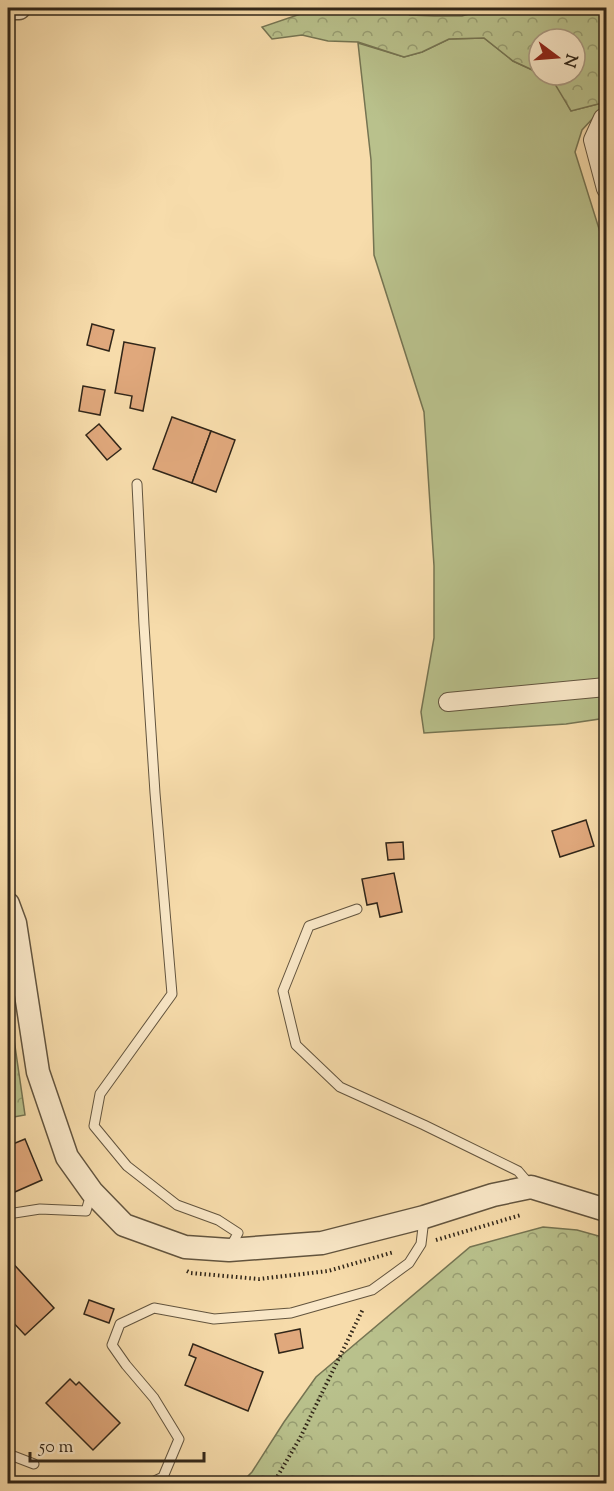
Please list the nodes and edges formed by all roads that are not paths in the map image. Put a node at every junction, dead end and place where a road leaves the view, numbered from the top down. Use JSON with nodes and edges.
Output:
{"nodes":[{"id":1,"x":8,"y":8,"type":"edge"},
{"id":2,"x":19,"y":8,"type":"edge"},
{"id":3,"x":606,"y":116,"type":"edge"},
{"id":4,"x":606,"y":189,"type":"edge"},
{"id":5,"x":137,"y":484,"type":"dead end"},
{"id":6,"x":606,"y":687,"type":"edge"},
{"id":7,"x":448,"y":702,"type":"dead end"},
{"id":8,"x":8,"y":904,"type":"edge"},
{"id":9,"x":357,"y":909,"type":"dead end"},
{"id":10,"x":531,"y":1187,"type":"junction"},
{"id":11,"x":92,"y":1192,"type":"junction"},
{"id":12,"x":606,"y":1210,"type":"edge"},
{"id":13,"x":8,"y":1214,"type":"edge"},
{"id":14,"x":424,"y":1217,"type":"junction"},
{"id":15,"x":229,"y":1250,"type":"junction"},
{"id":16,"x":8,"y":1454,"type":"edge"},
{"id":17,"x":34,"y":1464,"type":"dead end"},
{"id":18,"x":148,"y":1484,"type":"edge"}],
"edges":[{"from":1,"to":2,"type":"street"},
{"from":3,"to":4,"type":"street"},
{"from":5,"to":15,"type":"lane"},
{"from":6,"to":7,"type":"street"},
{"from":8,"to":11,"type":"street"},
{"from":9,"to":10,"type":"lane"},
{"from":10,"to":12,"type":"street"},
{"from":10,"to":14,"type":"street"},
{"from":11,"to":13,"type":"lane"},
{"from":11,"to":15,"type":"street"},
{"from":14,"to":15,"type":"street"},
{"from":14,"to":18,"type":"lane"},
{"from":16,"to":17,"type":"lane"}]}
